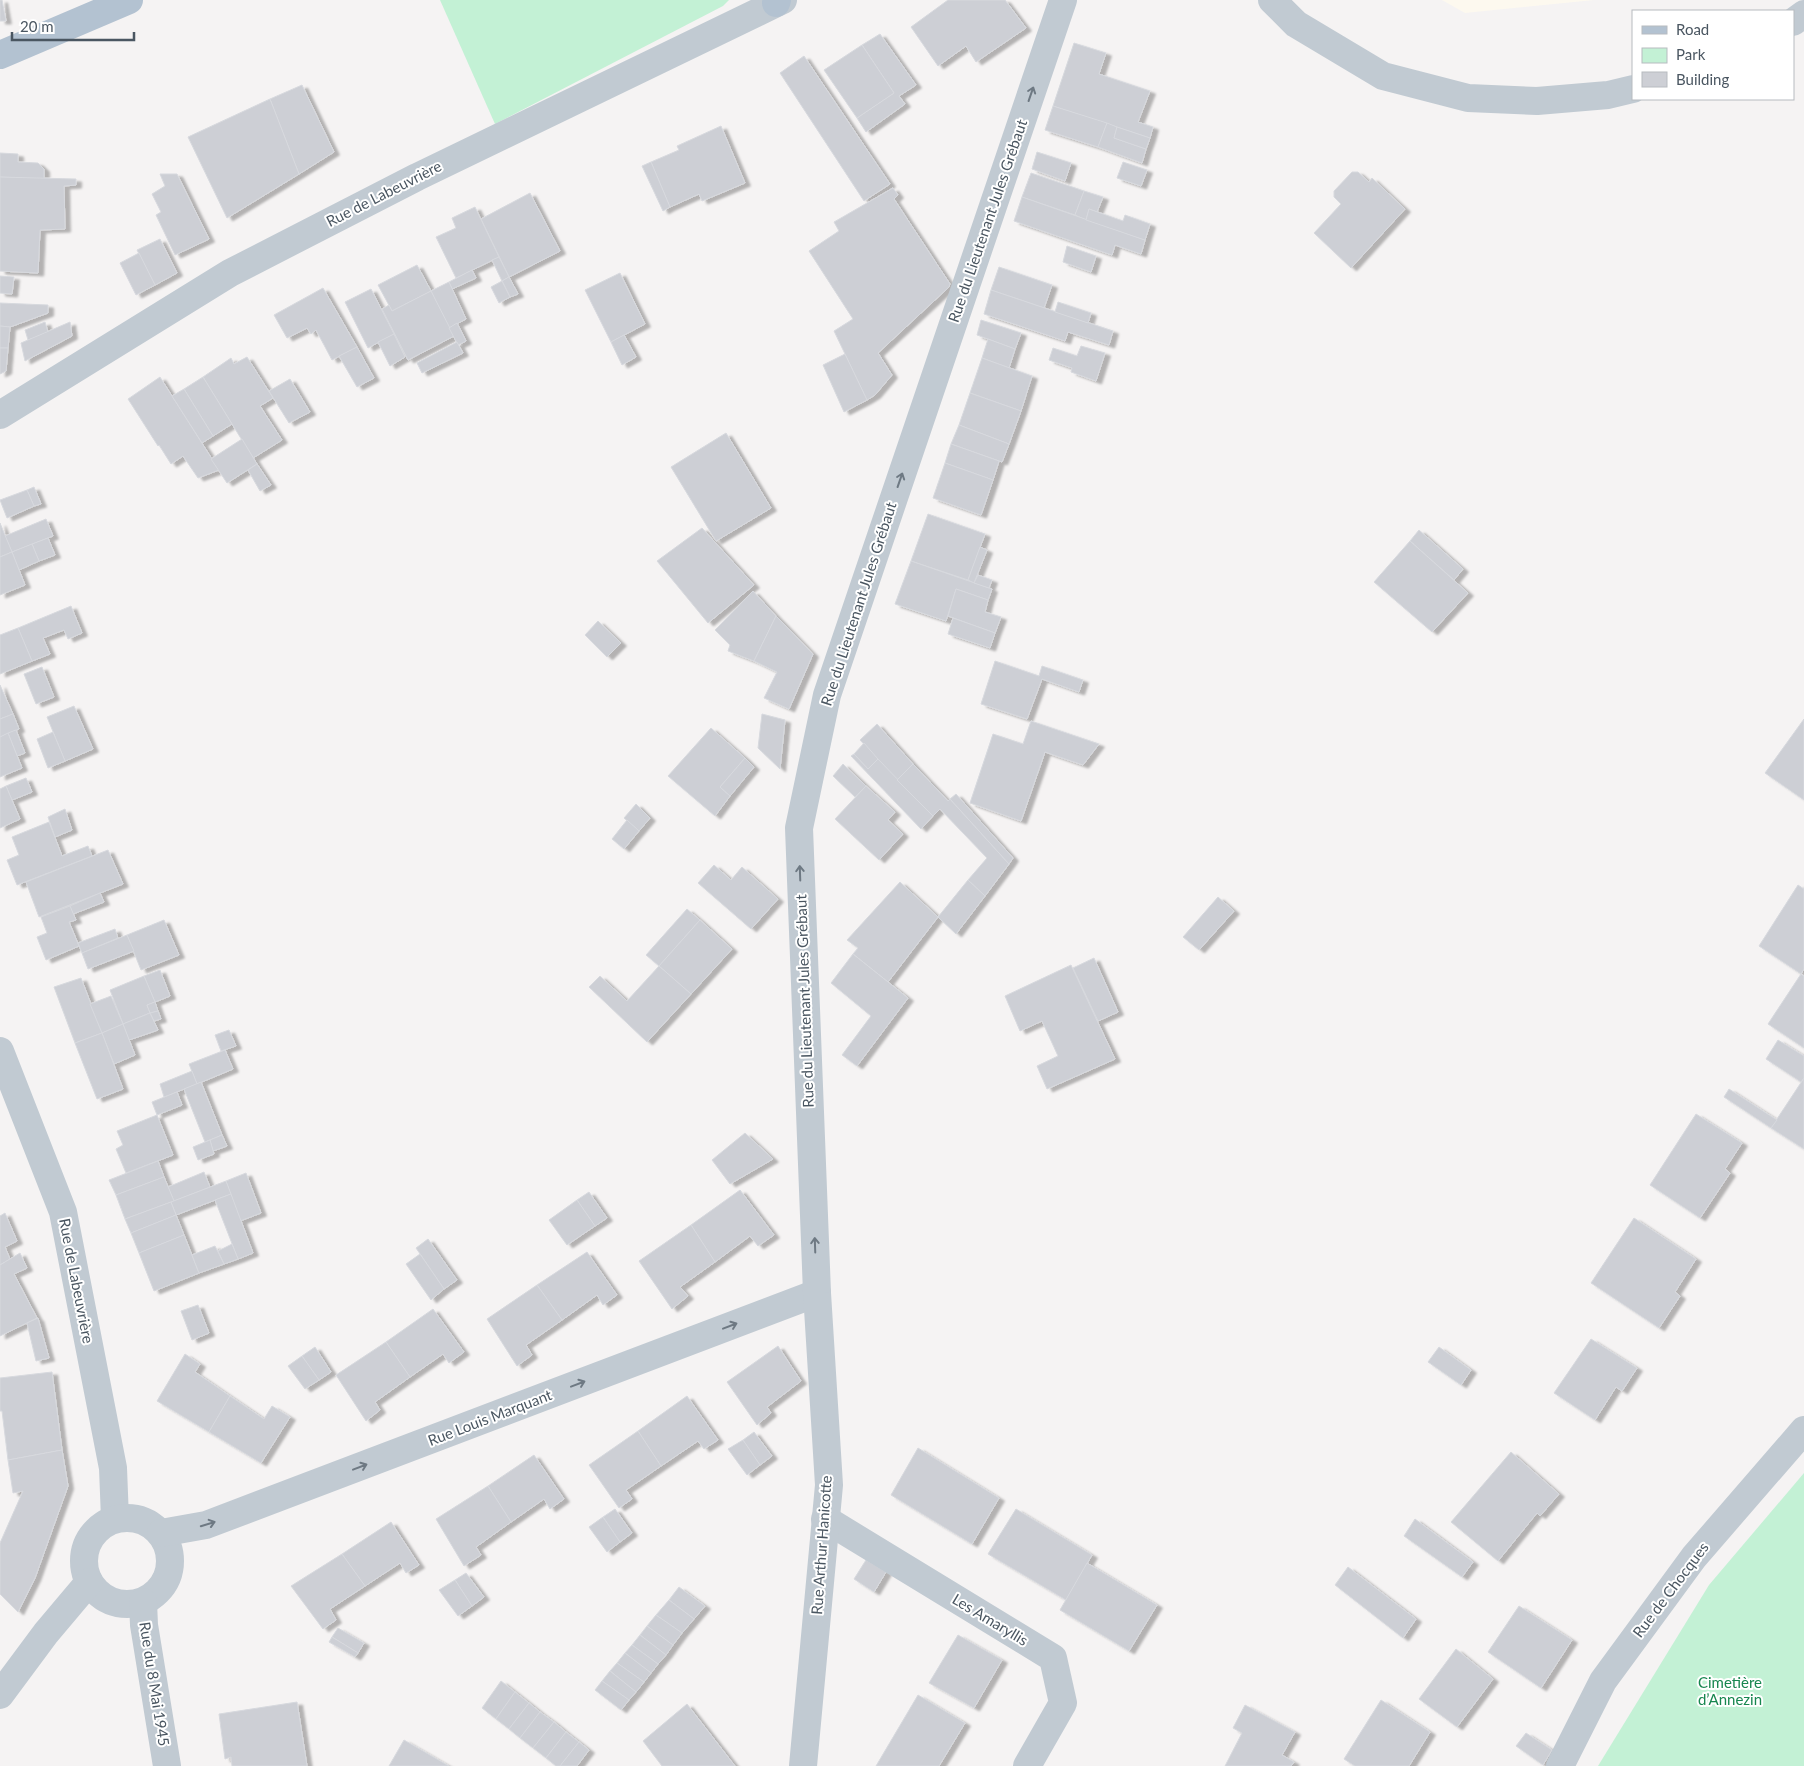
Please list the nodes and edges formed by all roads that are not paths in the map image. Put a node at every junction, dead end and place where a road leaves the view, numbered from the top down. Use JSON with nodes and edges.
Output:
{"nodes":[{"id":1,"x":129,"y":0,"type":"edge"},
{"id":2,"x":1063,"y":0,"type":"edge"},
{"id":3,"x":1272,"y":0,"type":"edge"},
{"id":4,"x":778,"y":1,"type":"edge"},
{"id":5,"x":0,"y":55,"type":"edge"},
{"id":6,"x":1632,"y":89,"type":"edge"},
{"id":7,"x":0,"y":414,"type":"edge"},
{"id":8,"x":0,"y":1051,"type":"edge"},
{"id":9,"x":817,"y":1293,"type":"junction"},
{"id":10,"x":1804,"y":1430,"type":"edge"},
{"id":11,"x":115,"y":1519,"type":"junction"},
{"id":12,"x":825,"y":1519,"type":"junction"},
{"id":13,"x":161,"y":1533,"type":"junction"},
{"id":14,"x":89,"y":1582,"type":"junction"},
{"id":15,"x":143,"y":1602,"type":"junction"},
{"id":16,"x":0,"y":1695,"type":"edge"},
{"id":17,"x":166,"y":1766,"type":"edge"},
{"id":18,"x":803,"y":1766,"type":"edge"},
{"id":19,"x":1027,"y":1766,"type":"edge"},
{"id":20,"x":1560,"y":1766,"type":"edge"}],
"edges":[{"from":1,"to":5,"type":"main road"},
{"from":9,"to":2,"type":"street","name":"Rue du Lieutenant Jules Grébaut","one_way":true},
{"from":3,"to":6,"type":"street"},
{"from":4,"to":7,"type":"street","name":"Rue de Labeuvrière"},
{"from":8,"to":11,"type":"street","name":"Rue de Labeuvrière"},
{"from":9,"to":12,"type":"street","name":"Rue Arthur Hanicotte"},
{"from":13,"to":9,"type":"street","name":"Rue Louis Marquant","one_way":true},
{"from":10,"to":20,"type":"street","name":"Rue de Chocques"},
{"from":11,"to":13,"type":"street"},
{"from":11,"to":14,"type":"street"},
{"from":12,"to":18,"type":"street","name":"Rue Arthur Hanicotte"},
{"from":12,"to":19,"type":"street","name":"Les Amaryllis"},
{"from":13,"to":15,"type":"street"},
{"from":14,"to":15,"type":"street"},
{"from":14,"to":16,"type":"street"},
{"from":15,"to":17,"type":"street","name":"Rue du 8 Mai 1945"}]}
